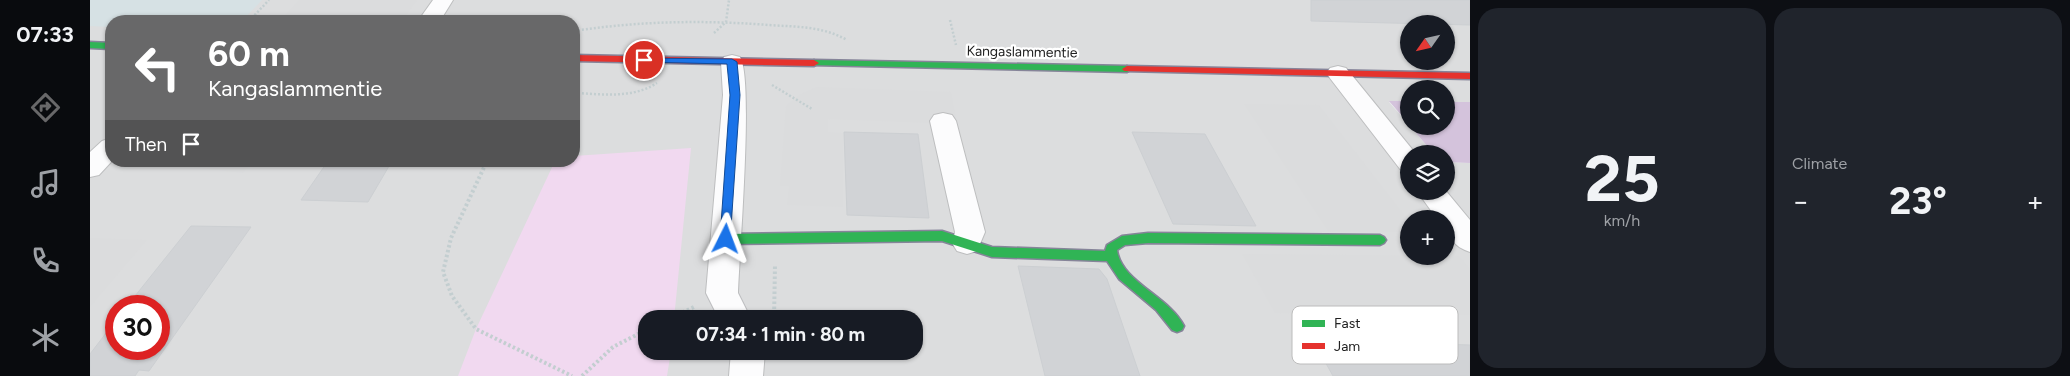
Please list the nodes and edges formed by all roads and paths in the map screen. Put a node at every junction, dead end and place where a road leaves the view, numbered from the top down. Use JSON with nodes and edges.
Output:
{"nodes":[{"id":1,"x":270,"y":0,"type":"edge"},
{"id":2,"x":443,"y":0,"type":"edge"},
{"id":3,"x":729,"y":0,"type":"edge"},
{"id":4,"x":255,"y":15,"type":"edge"},
{"id":5,"x":433,"y":15,"type":"edge"},
{"id":6,"x":950,"y":20,"type":"dead end"},
{"id":7,"x":726,"y":22,"type":"junction"},
{"id":8,"x":580,"y":30,"type":"edge"},
{"id":9,"x":714,"y":33,"type":"dead end"},
{"id":10,"x":854,"y":43,"type":"dead end"},
{"id":11,"x":90,"y":45,"type":"edge"},
{"id":12,"x":956,"y":45,"type":"dead end"},
{"id":13,"x":105,"y":46,"type":"edge"},
{"id":14,"x":580,"y":58,"type":"edge"},
{"id":15,"x":732,"y":62,"type":"junction"},
{"id":16,"x":1338,"y":73,"type":"junction"},
{"id":17,"x":1470,"y":76,"type":"edge"},
{"id":18,"x":660,"y":79,"type":"dead end"},
{"id":19,"x":784,"y":92,"type":"dead end"},
{"id":20,"x":580,"y":93,"type":"edge"},
{"id":21,"x":812,"y":109,"type":"dead end"},
{"id":22,"x":943,"y":121,"type":"dead end"},
{"id":23,"x":1400,"y":152,"type":"edge"},
{"id":24,"x":105,"y":153,"type":"edge"},
{"id":25,"x":484,"y":167,"type":"edge"},
{"id":26,"x":90,"y":168,"type":"edge"},
{"id":27,"x":1438,"y":200,"type":"edge"},
{"id":28,"x":726,"y":239,"type":"junction"},
{"id":29,"x":1380,"y":240,"type":"dead end"},
{"id":30,"x":1470,"y":241,"type":"edge"},
{"id":31,"x":967,"y":243,"type":"junction"},
{"id":32,"x":1109,"y":256,"type":"junction"},
{"id":33,"x":729,"y":306,"type":"edge"},
{"id":34,"x":1177,"y":326,"type":"dead end"},
{"id":35,"x":638,"y":334,"type":"edge"},
{"id":36,"x":747,"y":360,"type":"edge"},
{"id":37,"x":572,"y":376,"type":"edge"},
{"id":38,"x":582,"y":376,"type":"edge"},
{"id":39,"x":746,"y":376,"type":"edge"}],
"edges":[{"from":1,"to":4,"type":"path"},
{"from":2,"to":5,"type":"street"},
{"from":3,"to":7,"type":"path"},
{"from":6,"to":12,"type":"path"},
{"from":7,"to":8,"type":"path"},
{"from":7,"to":9,"type":"path"},
{"from":7,"to":10,"type":"path"},
{"from":11,"to":13,"type":"street"},
{"from":14,"to":15,"type":"street","name":"Kangaslammentie"},
{"from":15,"to":16,"type":"street","name":"Kangaslammentie"},
{"from":15,"to":28,"type":"street"},
{"from":16,"to":17,"type":"street","name":"Kangaslammentie"},
{"from":16,"to":23,"type":"street"},
{"from":18,"to":20,"type":"path"},
{"from":19,"to":21,"type":"path"},
{"from":22,"to":31,"type":"street"},
{"from":24,"to":26,"type":"street"},
{"from":25,"to":37,"type":"path"},
{"from":27,"to":30,"type":"street"},
{"from":28,"to":31,"type":"street"},
{"from":28,"to":33,"type":"street"},
{"from":29,"to":32,"type":"street"},
{"from":31,"to":32,"type":"street"},
{"from":32,"to":34,"type":"street"},
{"from":35,"to":38,"type":"path"},
{"from":36,"to":39,"type":"street"}]}
